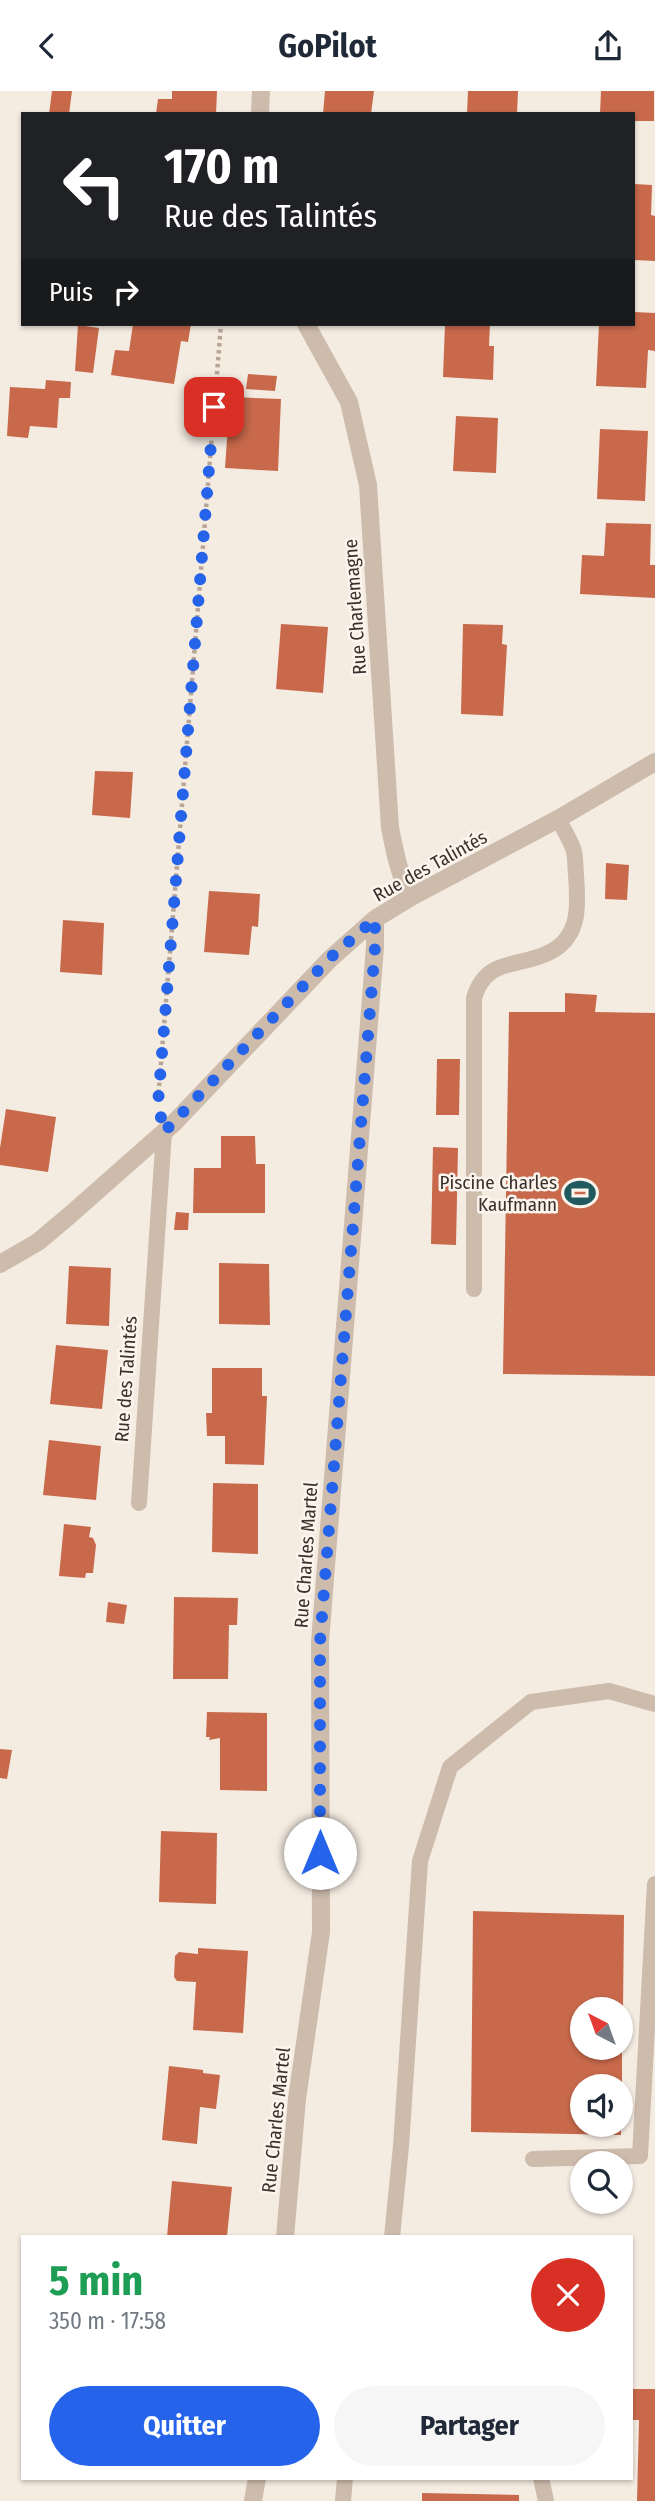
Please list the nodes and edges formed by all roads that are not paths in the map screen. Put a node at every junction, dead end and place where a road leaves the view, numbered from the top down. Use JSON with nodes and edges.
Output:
{"nodes":[{"id":1,"x":261,"y":91,"type":"edge"},
{"id":2,"x":260,"y":112,"type":"edge"},
{"id":3,"x":307,"y":326,"type":"edge"},
{"id":4,"x":655,"y":762,"type":"edge"},
{"id":5,"x":558,"y":819,"type":"junction"},
{"id":6,"x":411,"y":897,"type":"junction"},
{"id":7,"x":375,"y":919,"type":"junction"},
{"id":8,"x":164,"y":1132,"type":"junction"},
{"id":9,"x":0,"y":1264,"type":"edge"},
{"id":10,"x":474,"y":1289,"type":"dead end"},
{"id":11,"x":139,"y":1503,"type":"dead end"},
{"id":12,"x":655,"y":1704,"type":"edge"},
{"id":13,"x":655,"y":1884,"type":"edge"},
{"id":14,"x":648,"y":2156,"type":"edge"},
{"id":15,"x":533,"y":2159,"type":"dead end"},
{"id":16,"x":285,"y":2235,"type":"edge"},
{"id":17,"x":392,"y":2235,"type":"edge"},
{"id":18,"x":257,"y":2480,"type":"edge"},
{"id":19,"x":345,"y":2480,"type":"edge"},
{"id":20,"x":541,"y":2480,"type":"edge"},
{"id":21,"x":253,"y":2501,"type":"edge"},
{"id":22,"x":343,"y":2501,"type":"edge"},
{"id":23,"x":546,"y":2501,"type":"edge"}],
"edges":[{"from":1,"to":2,"type":"street"},
{"from":3,"to":6,"type":"street","name":"Rue Charlemagne"},
{"from":4,"to":5,"type":"street","name":"Rue des Talintés"},
{"from":5,"to":6,"type":"street","name":"Rue des Talintés"},
{"from":5,"to":10,"type":"lane"},
{"from":6,"to":7,"type":"street","name":"Rue des Talintés"},
{"from":7,"to":8,"type":"street","name":"Rue des Talintés"},
{"from":7,"to":16,"type":"street","name":"Rue Charles Martel"},
{"from":8,"to":9,"type":"street","name":"Rue des Talintés"},
{"from":8,"to":11,"type":"lane","name":"Rue des Talintés"},
{"from":12,"to":17,"type":"lane"},
{"from":13,"to":14,"type":"lane"},
{"from":14,"to":15,"type":"lane"},
{"from":18,"to":21,"type":"street"},
{"from":19,"to":22,"type":"lane"},
{"from":20,"to":23,"type":"lane"}]}
